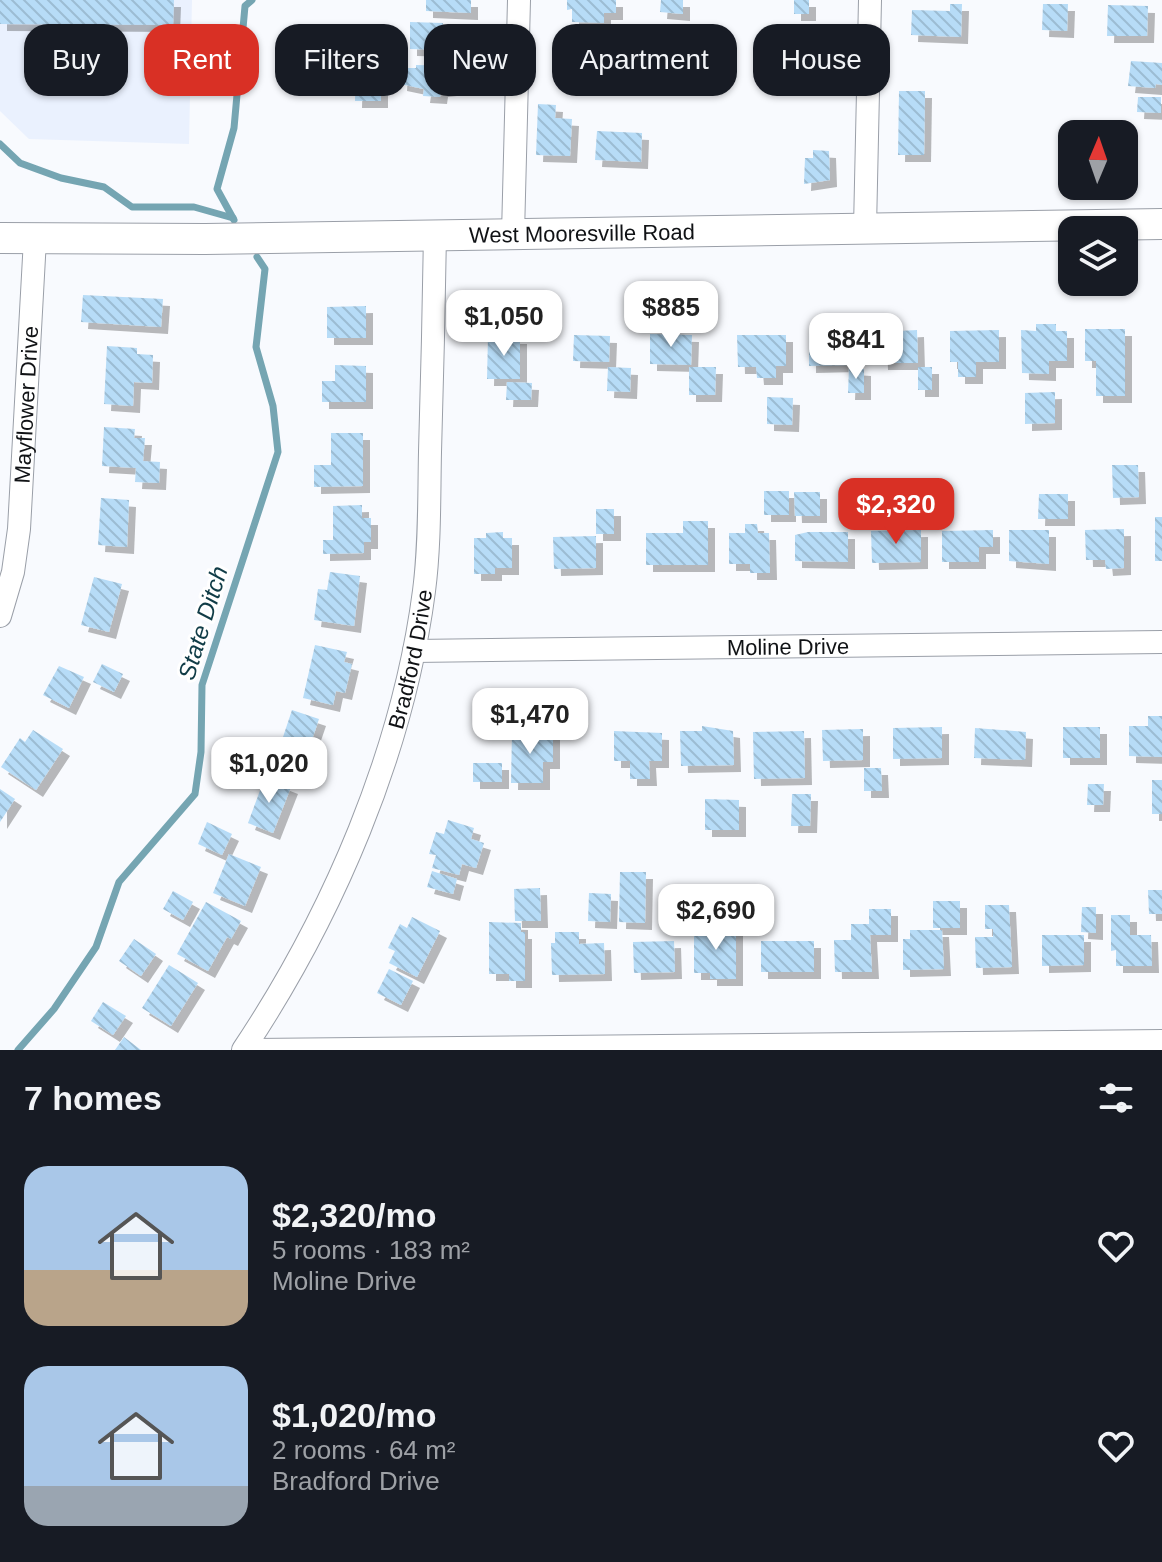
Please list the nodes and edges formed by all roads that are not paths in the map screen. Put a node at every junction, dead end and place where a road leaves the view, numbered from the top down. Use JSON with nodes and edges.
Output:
{"nodes":[{"id":1,"x":519,"y":0,"type":"edge"},
{"id":2,"x":870,"y":0,"type":"edge"},
{"id":3,"x":1162,"y":224,"type":"edge"},
{"id":4,"x":865,"y":228,"type":"junction"},
{"id":5,"x":435,"y":234,"type":"junction"},
{"id":6,"x":513,"y":234,"type":"junction"},
{"id":7,"x":0,"y":238,"type":"edge"},
{"id":8,"x":35,"y":239,"type":"junction"},
{"id":9,"x":0,"y":616,"type":"edge"},
{"id":10,"x":1162,"y":642,"type":"edge"},
{"id":11,"x":414,"y":651,"type":"junction"},
{"id":12,"x":1162,"y":1041,"type":"edge"},
{"id":13,"x":244,"y":1050,"type":"edge"}],
"edges":[{"from":1,"to":6,"type":"street"},
{"from":2,"to":4,"type":"street"},
{"from":3,"to":4,"type":"main road","name":"West Mooresville Road"},
{"from":4,"to":6,"type":"main road","name":"West Mooresville Road"},
{"from":5,"to":6,"type":"main road","name":"West Mooresville Road"},
{"from":5,"to":8,"type":"main road","name":"West Mooresville Road"},
{"from":5,"to":11,"type":"street","name":"Bradford Drive"},
{"from":7,"to":8,"type":"main road","name":"West Mooresville Road"},
{"from":8,"to":9,"type":"street","name":"Mayflower Drive"},
{"from":10,"to":11,"type":"street","name":"Moline Drive"},
{"from":11,"to":13,"type":"street","name":"Bradford Drive"},
{"from":12,"to":13,"type":"street"}]}
